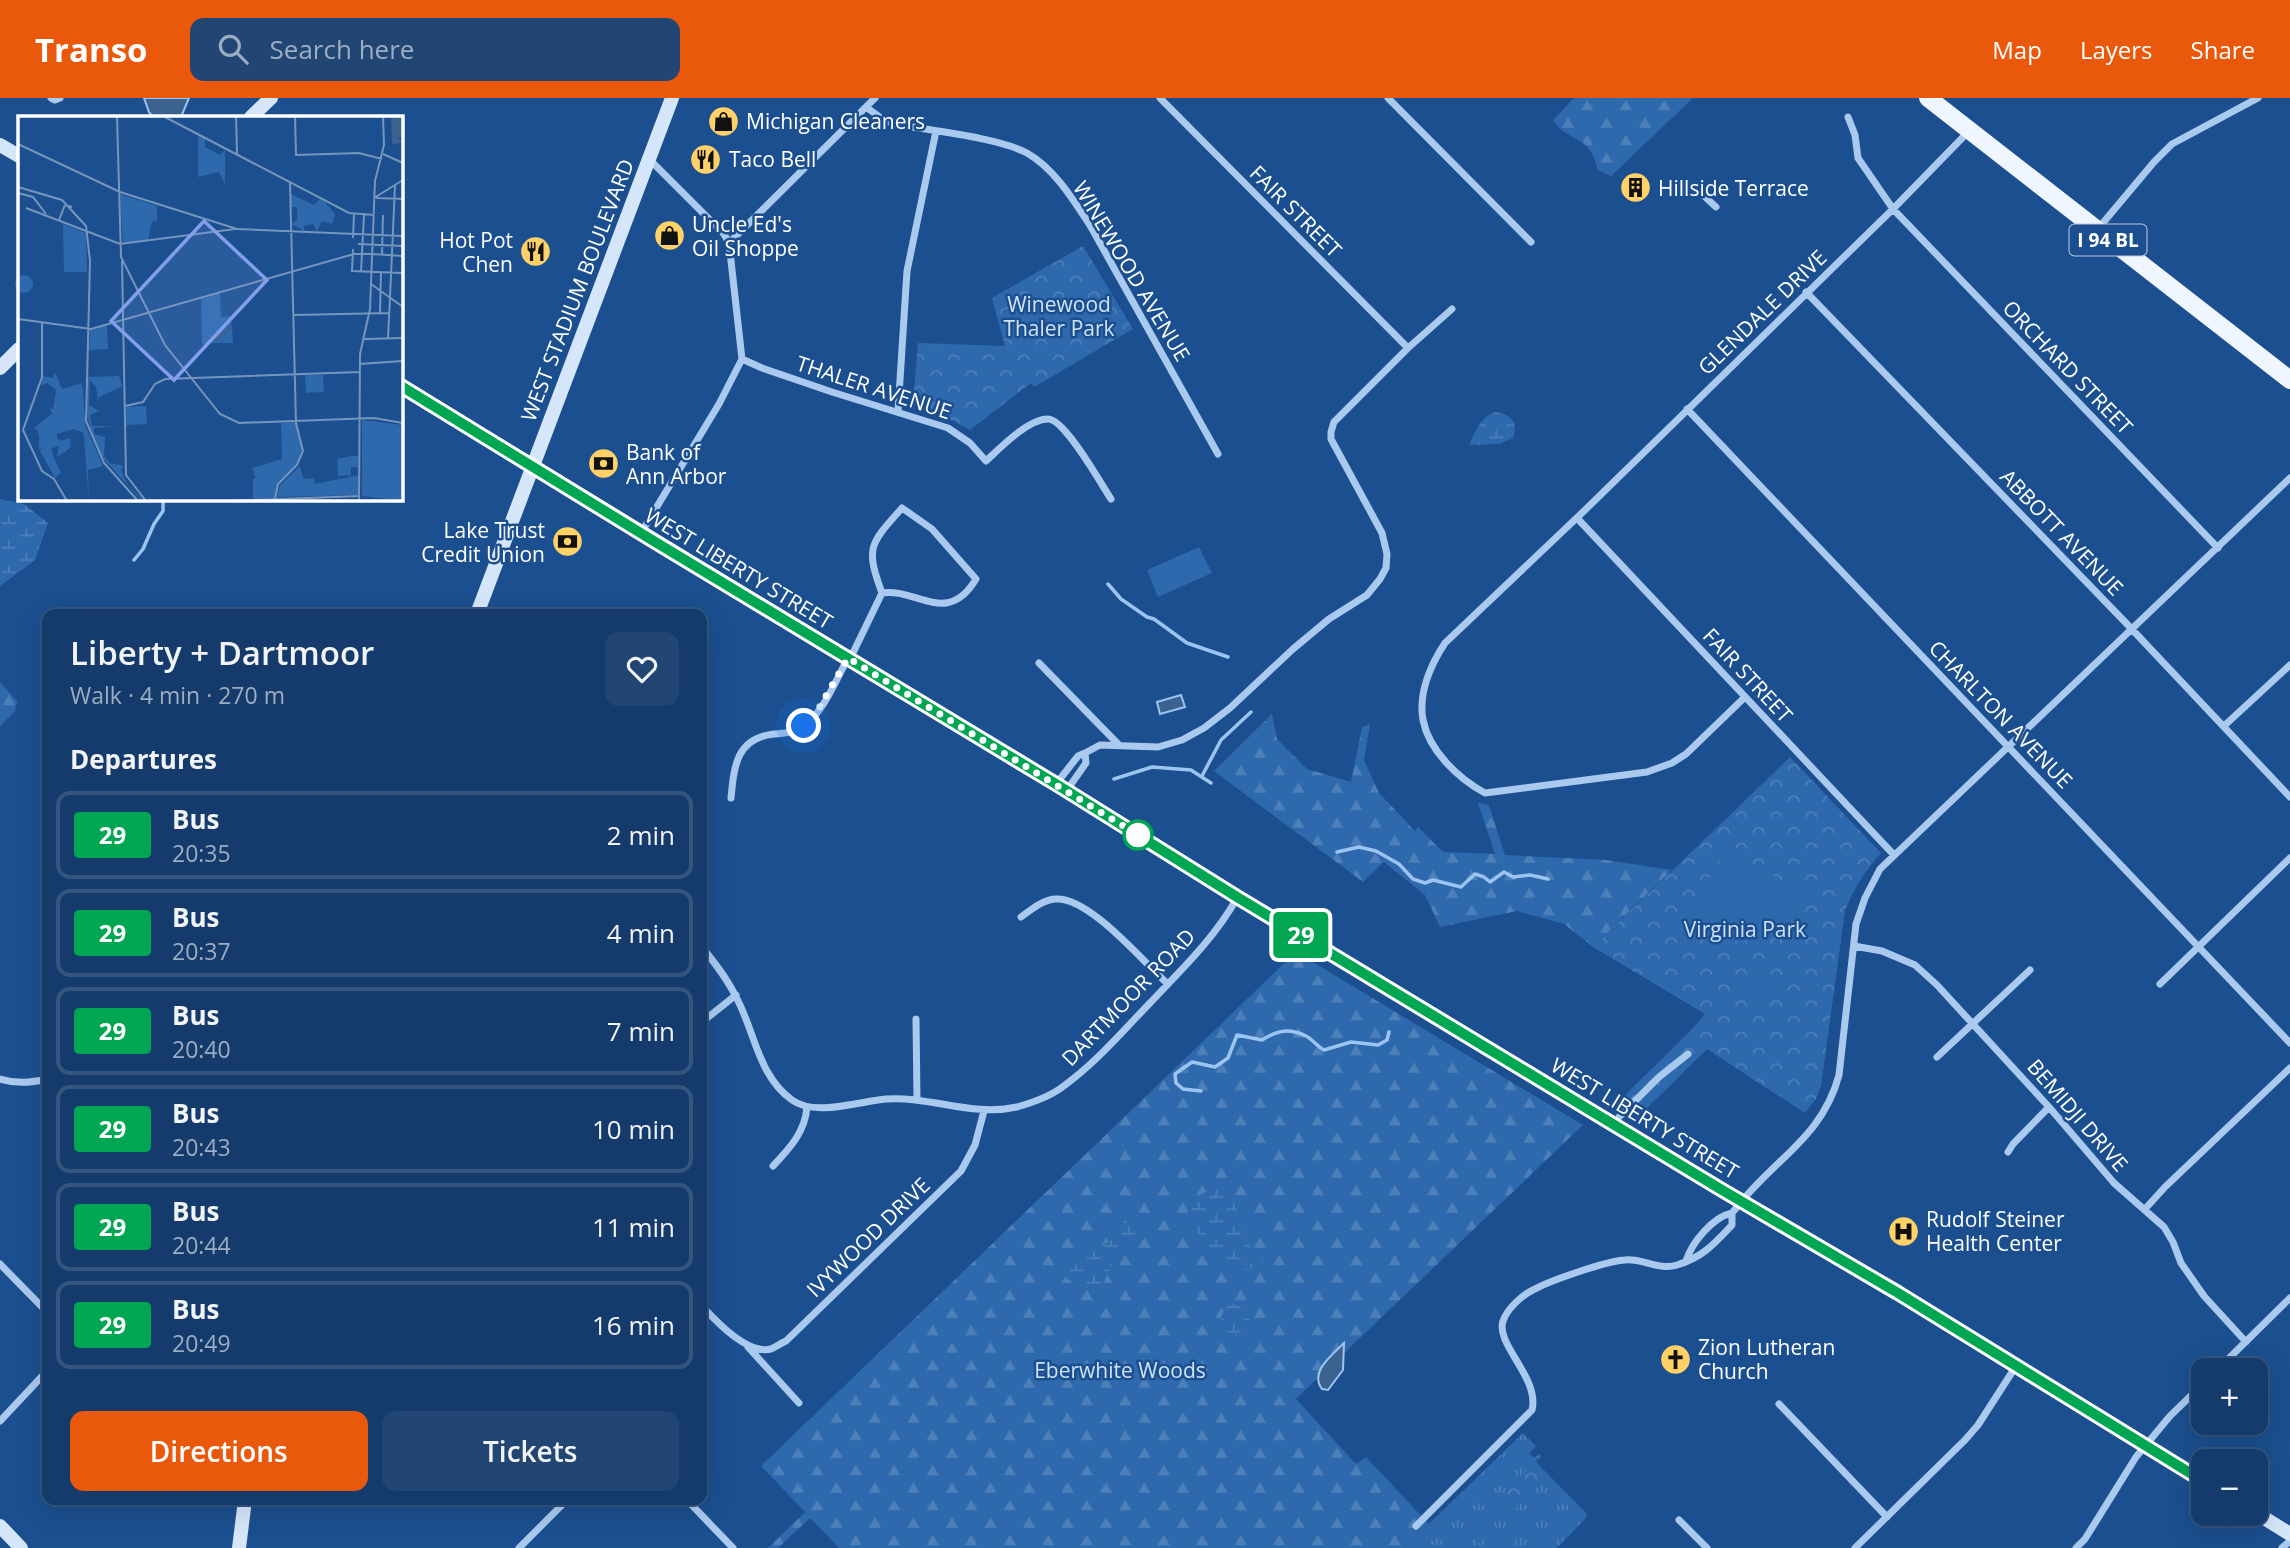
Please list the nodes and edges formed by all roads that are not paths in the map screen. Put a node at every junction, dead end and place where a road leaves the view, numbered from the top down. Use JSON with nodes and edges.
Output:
{"nodes":[{"id":1,"x":51,"y":98,"type":"edge"},
{"id":2,"x":60,"y":98,"type":"edge"},
{"id":3,"x":271,"y":98,"type":"edge"},
{"id":4,"x":672,"y":98,"type":"edge"},
{"id":5,"x":874,"y":98,"type":"edge"},
{"id":6,"x":1160,"y":98,"type":"edge"},
{"id":7,"x":1388,"y":98,"type":"edge"},
{"id":8,"x":1928,"y":98,"type":"edge"},
{"id":9,"x":2258,"y":98,"type":"edge"},
{"id":10,"x":866,"y":107,"type":"junction"},
{"id":11,"x":252,"y":116,"type":"edge"},
{"id":12,"x":1848,"y":117,"type":"dead end"},
{"id":13,"x":1969,"y":130,"type":"junction"},
{"id":14,"x":936,"y":131,"type":"junction"},
{"id":15,"x":0,"y":145,"type":"edge"},
{"id":16,"x":18,"y":155,"type":"edge"},
{"id":17,"x":650,"y":160,"type":"junction"},
{"id":18,"x":1703,"y":195,"type":"dead end"},
{"id":19,"x":1716,"y":207,"type":"dead end"},
{"id":20,"x":1893,"y":209,"type":"junction"},
{"id":21,"x":2096,"y":231,"type":"junction"},
{"id":22,"x":1531,"y":242,"type":"dead end"},
{"id":23,"x":729,"y":243,"type":"junction"},
{"id":24,"x":1806,"y":292,"type":"junction"},
{"id":25,"x":1452,"y":309,"type":"dead end"},
{"id":26,"x":1408,"y":348,"type":"junction"},
{"id":27,"x":18,"y":350,"type":"edge"},
{"id":28,"x":743,"y":359,"type":"junction"},
{"id":29,"x":0,"y":368,"type":"edge"},
{"id":30,"x":2290,"y":380,"type":"edge"},
{"id":31,"x":402,"y":387,"type":"edge"},
{"id":32,"x":1687,"y":409,"type":"junction"},
{"id":33,"x":898,"y":411,"type":"junction"},
{"id":34,"x":1218,"y":454,"type":"dead end"},
{"id":35,"x":532,"y":467,"type":"junction"},
{"id":36,"x":2290,"y":478,"type":"edge"},
{"id":37,"x":1111,"y":499,"type":"dead end"},
{"id":38,"x":1577,"y":518,"type":"junction"},
{"id":39,"x":640,"y":533,"type":"junction"},
{"id":40,"x":2218,"y":548,"type":"junction"},
{"id":41,"x":882,"y":593,"type":"junction"},
{"id":42,"x":479,"y":609,"type":"edge"},
{"id":43,"x":2132,"y":630,"type":"junction"},
{"id":44,"x":849,"y":658,"type":"junction"},
{"id":45,"x":1039,"y":663,"type":"dead end"},
{"id":46,"x":2290,"y":664,"type":"edge"},
{"id":47,"x":1745,"y":697,"type":"junction"},
{"id":48,"x":2224,"y":726,"type":"junction"},
{"id":49,"x":1118,"y":744,"type":"junction"},
{"id":50,"x":2009,"y":748,"type":"junction"},
{"id":51,"x":1085,"y":753,"type":"junction"},
{"id":52,"x":1061,"y":787,"type":"junction"},
{"id":53,"x":2290,"y":797,"type":"edge"},
{"id":54,"x":731,"y":798,"type":"dead end"},
{"id":55,"x":1894,"y":855,"type":"junction"},
{"id":56,"x":2290,"y":858,"type":"edge"},
{"id":57,"x":1237,"y":897,"type":"junction"},
{"id":58,"x":1021,"y":917,"type":"dead end"},
{"id":59,"x":1854,"y":946,"type":"junction"},
{"id":60,"x":2199,"y":946,"type":"junction"},
{"id":61,"x":707,"y":953,"type":"edge"},
{"id":62,"x":2030,"y":970,"type":"dead end"},
{"id":63,"x":1168,"y":984,"type":"junction"},
{"id":64,"x":2160,"y":984,"type":"dead end"},
{"id":65,"x":736,"y":995,"type":"junction"},
{"id":66,"x":707,"y":1018,"type":"edge"},
{"id":67,"x":916,"y":1018,"type":"dead end"},
{"id":68,"x":1972,"y":1023,"type":"junction"},
{"id":69,"x":2290,"y":1043,"type":"edge"},
{"id":70,"x":1688,"y":1054,"type":"dead end"},
{"id":71,"x":1937,"y":1057,"type":"dead end"},
{"id":72,"x":2290,"y":1068,"type":"edge"},
{"id":73,"x":0,"y":1079,"type":"edge"},
{"id":74,"x":42,"y":1080,"type":"edge"},
{"id":75,"x":917,"y":1099,"type":"junction"},
{"id":76,"x":807,"y":1107,"type":"junction"},
{"id":77,"x":2049,"y":1107,"type":"junction"},
{"id":78,"x":984,"y":1111,"type":"junction"},
{"id":79,"x":1615,"y":1125,"type":"junction"},
{"id":80,"x":2008,"y":1152,"type":"dead end"},
{"id":81,"x":772,"y":1166,"type":"dead end"},
{"id":82,"x":1742,"y":1201,"type":"junction"},
{"id":83,"x":2145,"y":1209,"type":"junction"},
{"id":84,"x":1732,"y":1213,"type":"junction"},
{"id":85,"x":1686,"y":1261,"type":"junction"},
{"id":86,"x":0,"y":1264,"type":"edge"},
{"id":87,"x":2290,"y":1298,"type":"edge"},
{"id":88,"x":42,"y":1307,"type":"edge"},
{"id":89,"x":707,"y":1311,"type":"edge"},
{"id":90,"x":743,"y":1342,"type":"junction"},
{"id":91,"x":2246,"y":1342,"type":"junction"},
{"id":92,"x":2229,"y":1358,"type":"edge"},
{"id":93,"x":2016,"y":1366,"type":"junction"},
{"id":94,"x":42,"y":1376,"type":"edge"},
{"id":95,"x":2191,"y":1396,"type":"edge"},
{"id":96,"x":799,"y":1403,"type":"dead end"},
{"id":97,"x":1779,"y":1404,"type":"dead end"},
{"id":98,"x":0,"y":1421,"type":"edge"},
{"id":99,"x":2146,"y":1445,"type":"junction"},
{"id":100,"x":2191,"y":1473,"type":"edge"},
{"id":101,"x":245,"y":1505,"type":"edge"},
{"id":102,"x":562,"y":1505,"type":"edge"},
{"id":103,"x":692,"y":1505,"type":"edge"},
{"id":104,"x":1887,"y":1517,"type":"junction"},
{"id":105,"x":1679,"y":1520,"type":"dead end"},
{"id":106,"x":2268,"y":1520,"type":"edge"},
{"id":107,"x":1416,"y":1525,"type":"dead end"},
{"id":108,"x":0,"y":1526,"type":"edge"},
{"id":109,"x":2290,"y":1534,"type":"edge"},
{"id":110,"x":2290,"y":1541,"type":"edge"},
{"id":111,"x":21,"y":1548,"type":"edge"},
{"id":112,"x":239,"y":1548,"type":"edge"},
{"id":113,"x":519,"y":1548,"type":"edge"},
{"id":114,"x":733,"y":1548,"type":"edge"},
{"id":115,"x":1707,"y":1548,"type":"edge"},
{"id":116,"x":1855,"y":1548,"type":"edge"},
{"id":117,"x":2076,"y":1548,"type":"edge"},
{"id":118,"x":2282,"y":1548,"type":"edge"}],
"edges":[{"from":1,"to":2,"type":"street"},
{"from":3,"to":11,"type":"main road"},
{"from":4,"to":17,"type":"main road","name":"WEST STADIUM BOULEVARD"},
{"from":5,"to":10,"type":"street"},
{"from":6,"to":26,"type":"street","name":"FAIR STREET"},
{"from":7,"to":22,"type":"street"},
{"from":8,"to":13,"type":"main road","number":"I 94 BL"},
{"from":9,"to":21,"type":"street"},
{"from":10,"to":14,"type":"street","name":"WINEWOOD AVENUE"},
{"from":10,"to":23,"type":"street"},
{"from":12,"to":20,"type":"street","name":"ORCHARD STREET"},
{"from":13,"to":20,"type":"street","name":"GLENDALE DRIVE"},
{"from":13,"to":21,"type":"main road","number":"I 94 BL"},
{"from":14,"to":33,"type":"street"},
{"from":14,"to":34,"type":"street","name":"WINEWOOD AVENUE"},
{"from":15,"to":16,"type":"main road"},
{"from":17,"to":23,"type":"street"},
{"from":17,"to":35,"type":"main road","name":"WEST STADIUM BOULEVARD"},
{"from":18,"to":19,"type":"street"},
{"from":20,"to":24,"type":"street","name":"GLENDALE DRIVE"},
{"from":20,"to":40,"type":"street","name":"ORCHARD STREET"},
{"from":21,"to":30,"type":"main road","number":"I 94 BL"},
{"from":23,"to":28,"type":"street"},
{"from":24,"to":32,"type":"street","name":"GLENDALE DRIVE"},
{"from":24,"to":43,"type":"street","name":"ABBOTT AVENUE"},
{"from":25,"to":26,"type":"street"},
{"from":26,"to":49,"type":"street"},
{"from":27,"to":29,"type":"main road"},
{"from":28,"to":33,"type":"street","name":"THALER AVENUE"},
{"from":28,"to":39,"type":"street"},
{"from":31,"to":35,"type":"main road","name":"WEST LIBERTY STREET"},
{"from":32,"to":38,"type":"street","name":"GLENDALE DRIVE"},
{"from":32,"to":50,"type":"street","name":"CHARLTON AVENUE"},
{"from":33,"to":37,"type":"street","name":"THALER AVENUE"},
{"from":35,"to":39,"type":"main road","name":"WEST LIBERTY STREET"},
{"from":35,"to":42,"type":"main road","name":"WEST STADIUM BOULEVARD"},
{"from":36,"to":40,"type":"street"},
{"from":38,"to":47,"type":"street","name":"FAIR STREET"},
{"from":38,"to":47,"type":"street","name":"GLENDALE DRIVE"},
{"from":39,"to":44,"type":"main road","name":"WEST LIBERTY STREET"},
{"from":40,"to":43,"type":"street"},
{"from":41,"to":41,"type":"street"},
{"from":41,"to":44,"type":"street"},
{"from":43,"to":48,"type":"street","name":"ABBOTT AVENUE"},
{"from":43,"to":50,"type":"street"},
{"from":44,"to":52,"type":"main road","name":"WEST LIBERTY STREET"},
{"from":44,"to":54,"type":"street"},
{"from":45,"to":49,"type":"street"},
{"from":46,"to":48,"type":"street"},
{"from":47,"to":55,"type":"street","name":"FAIR STREET"},
{"from":48,"to":53,"type":"street","name":"ABBOTT AVENUE"},
{"from":49,"to":51,"type":"street"},
{"from":50,"to":55,"type":"street"},
{"from":50,"to":60,"type":"street","name":"CHARLTON AVENUE"},
{"from":51,"to":52,"type":"street"},
{"from":51,"to":52,"type":"street"},
{"from":52,"to":57,"type":"main road","name":"WEST LIBERTY STREET"},
{"from":55,"to":59,"type":"street"},
{"from":56,"to":60,"type":"street"},
{"from":57,"to":63,"type":"street","name":"DARTMOOR ROAD"},
{"from":57,"to":79,"type":"main road","name":"WEST LIBERTY STREET"},
{"from":58,"to":63,"type":"street"},
{"from":59,"to":68,"type":"street","name":"BEMIDJI DRIVE"},
{"from":59,"to":82,"type":"street"},
{"from":60,"to":64,"type":"street"},
{"from":60,"to":69,"type":"street","name":"CHARLTON AVENUE"},
{"from":61,"to":65,"type":"street"},
{"from":62,"to":68,"type":"street"},
{"from":63,"to":78,"type":"street","name":"DARTMOOR ROAD"},
{"from":65,"to":66,"type":"street"},
{"from":65,"to":76,"type":"street"},
{"from":67,"to":75,"type":"street"},
{"from":68,"to":71,"type":"street"},
{"from":68,"to":77,"type":"street","name":"BEMIDJI DRIVE"},
{"from":70,"to":79,"type":"street"},
{"from":72,"to":83,"type":"street"},
{"from":73,"to":74,"type":"street"},
{"from":75,"to":76,"type":"street","name":"DARTMOOR ROAD"},
{"from":75,"to":78,"type":"street","name":"DARTMOOR ROAD"},
{"from":76,"to":81,"type":"street"},
{"from":77,"to":80,"type":"street"},
{"from":77,"to":83,"type":"street","name":"BEMIDJI DRIVE"},
{"from":78,"to":90,"type":"street","name":"IVYWOOD DRIVE"},
{"from":79,"to":82,"type":"main road","name":"WEST LIBERTY STREET"},
{"from":82,"to":84,"type":"street"},
{"from":82,"to":93,"type":"main road","name":"WEST LIBERTY STREET"},
{"from":83,"to":91,"type":"street","name":"BEMIDJI DRIVE"},
{"from":84,"to":85,"type":"street"},
{"from":84,"to":85,"type":"street"},
{"from":85,"to":107,"type":"street"},
{"from":86,"to":88,"type":"street"},
{"from":87,"to":91,"type":"street"},
{"from":89,"to":90,"type":"street"},
{"from":90,"to":96,"type":"street"},
{"from":91,"to":92,"type":"street"},
{"from":93,"to":99,"type":"main road","name":"WEST LIBERTY STREET"},
{"from":93,"to":104,"type":"street"},
{"from":94,"to":98,"type":"street"},
{"from":95,"to":99,"type":"street"},
{"from":97,"to":104,"type":"street"},
{"from":99,"to":100,"type":"main road","name":"WEST LIBERTY STREET"},
{"from":99,"to":117,"type":"street"},
{"from":101,"to":112,"type":"main road"},
{"from":102,"to":113,"type":"street"},
{"from":103,"to":114,"type":"street"},
{"from":104,"to":116,"type":"street"},
{"from":105,"to":115,"type":"street"},
{"from":106,"to":109,"type":"main road"},
{"from":108,"to":111,"type":"main road"},
{"from":110,"to":118,"type":"street"}]}
